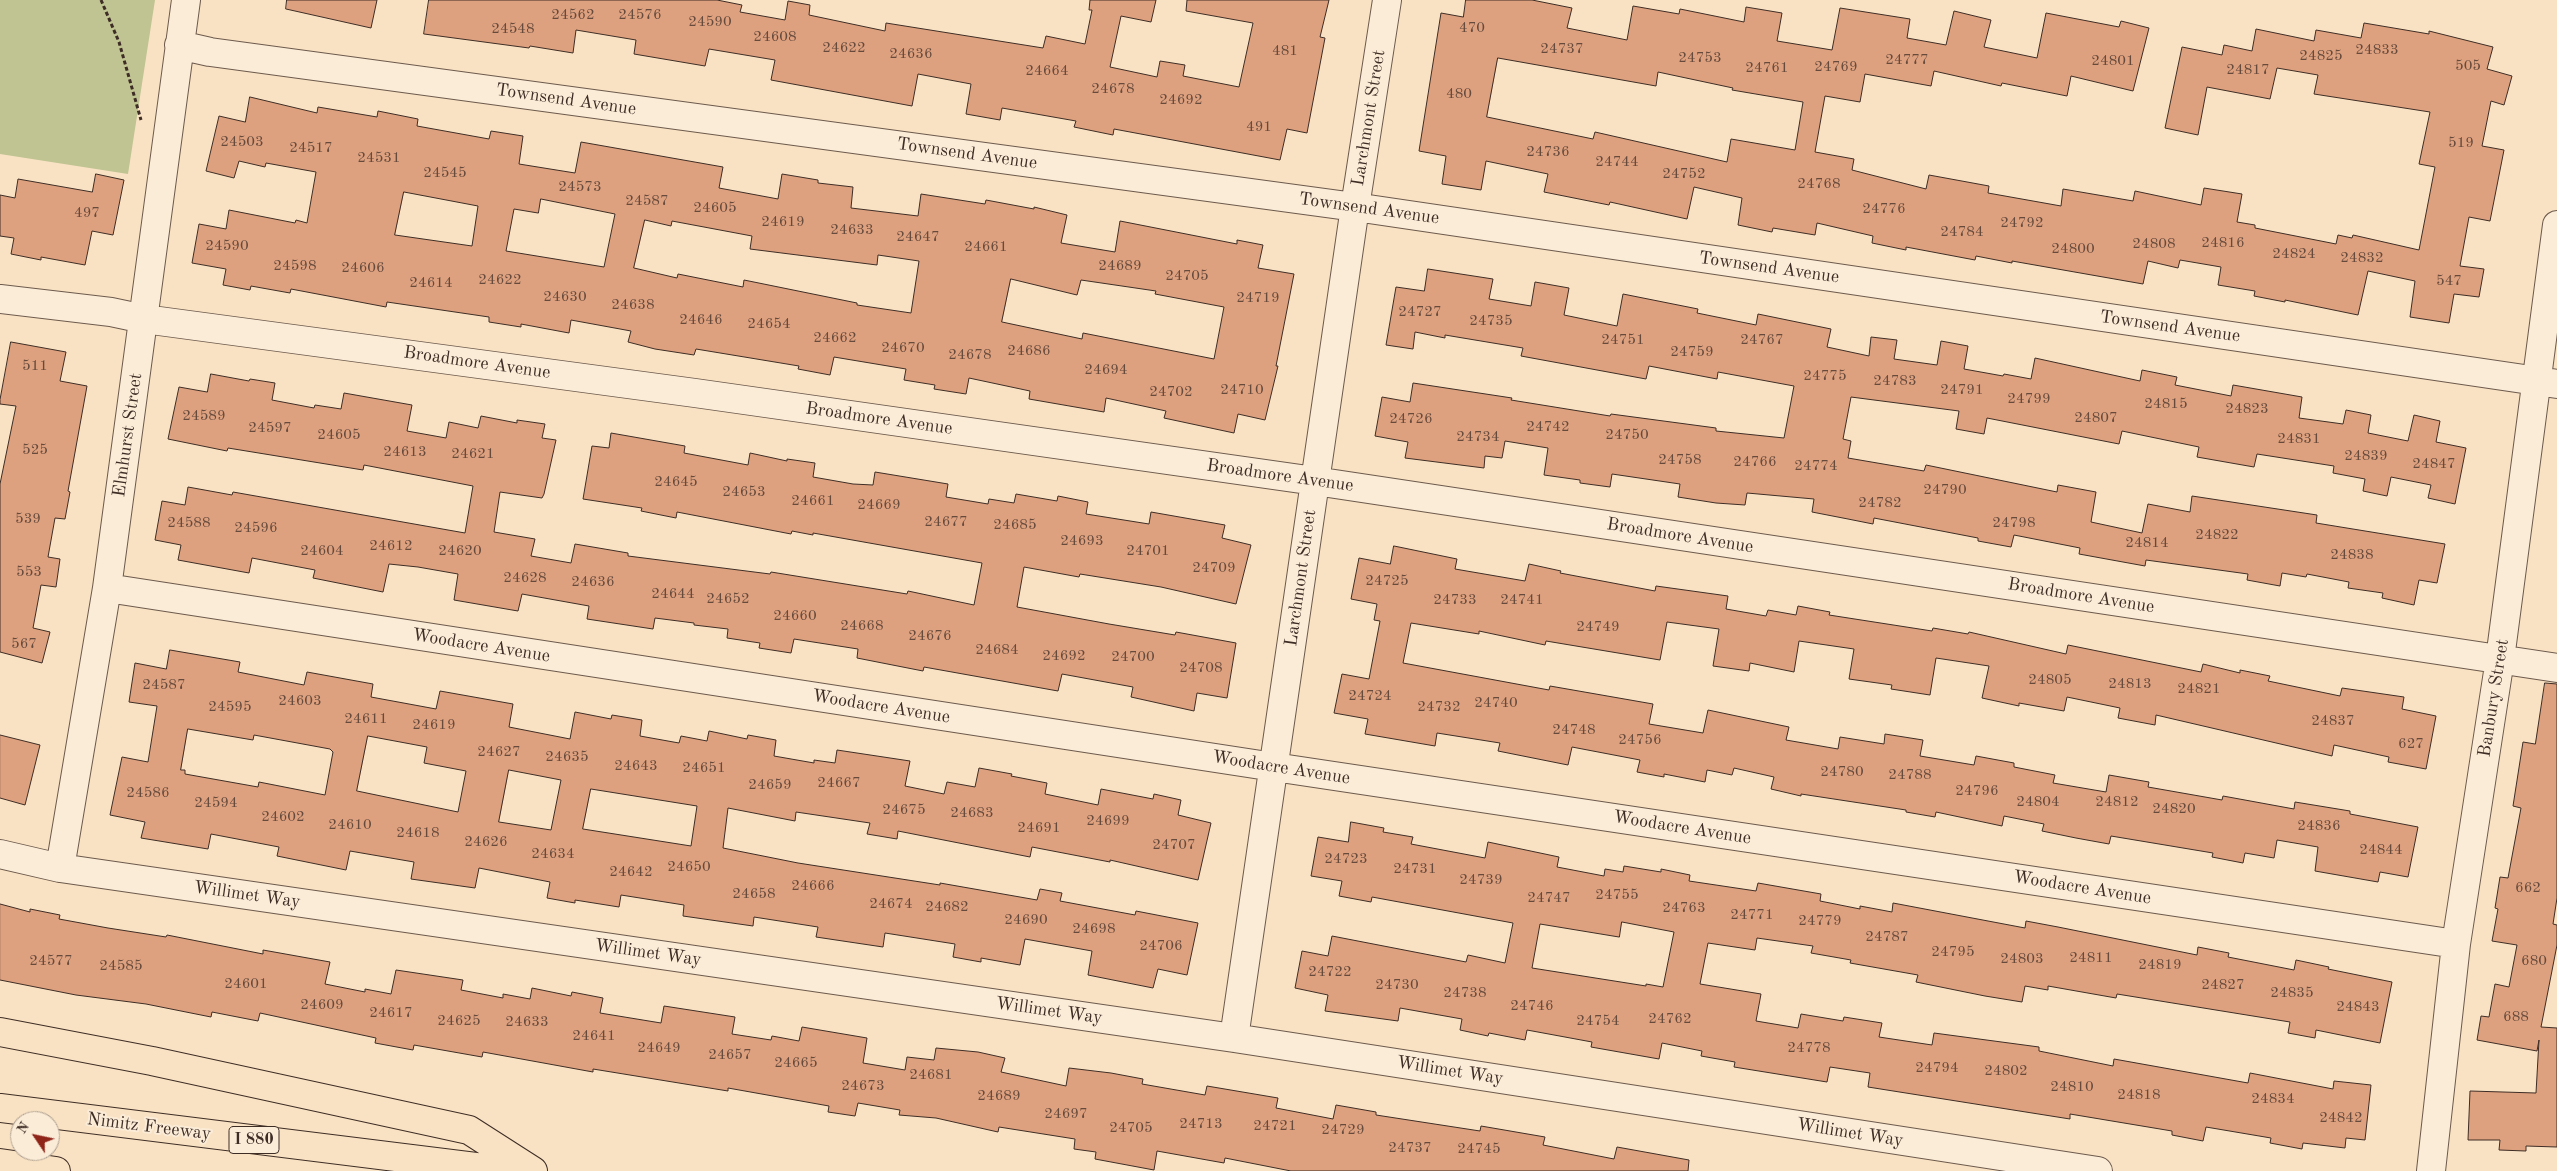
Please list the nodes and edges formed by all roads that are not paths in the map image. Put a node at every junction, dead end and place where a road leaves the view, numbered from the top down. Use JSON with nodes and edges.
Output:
{"nodes":[{"id":1,"x":186,"y":0,"type":"edge"},
{"id":2,"x":1388,"y":0,"type":"edge"},
{"id":3,"x":179,"y":45,"type":"junction"},
{"id":4,"x":1355,"y":206,"type":"junction"},
{"id":5,"x":2557,"y":225,"type":"edge"},
{"id":6,"x":0,"y":298,"type":"edge"},
{"id":7,"x":144,"y":319,"type":"junction"},
{"id":8,"x":2547,"y":382,"type":"edge"},
{"id":9,"x":1315,"y":481,"type":"junction"},
{"id":10,"x":107,"y":588,"type":"junction"},
{"id":11,"x":2500,"y":659,"type":"junction"},
{"id":12,"x":2557,"y":668,"type":"edge"},
{"id":13,"x":1274,"y":767,"type":"junction"},
{"id":14,"x":0,"y":854,"type":"edge"},
{"id":15,"x":60,"y":868,"type":"junction"},
{"id":16,"x":2456,"y":944,"type":"junction"},
{"id":17,"x":0,"y":1032,"type":"edge"},
{"id":18,"x":1234,"y":1038,"type":"junction"},
{"id":19,"x":0,"y":1108,"type":"edge"},
{"id":20,"x":0,"y":1164,"type":"edge"},
{"id":21,"x":56,"y":1171,"type":"edge"},
{"id":22,"x":508,"y":1171,"type":"edge"},
{"id":23,"x":533,"y":1171,"type":"edge"},
{"id":24,"x":2098,"y":1171,"type":"edge"},
{"id":25,"x":2431,"y":1171,"type":"edge"}],
"edges":[{"from":1,"to":3,"type":"street","name":"Elmhurst Street"},
{"from":2,"to":4,"type":"street","name":"Larchmont Street"},
{"from":3,"to":4,"type":"street","name":"Townsend Avenue"},
{"from":3,"to":7,"type":"street","name":"Elmhurst Street"},
{"from":4,"to":8,"type":"street","name":"Townsend Avenue"},
{"from":4,"to":9,"type":"street","name":"Larchmont Street"},
{"from":5,"to":8,"type":"street","name":"Banbury Street"},
{"from":6,"to":7,"type":"street","name":"Broadmore Avenue"},
{"from":7,"to":9,"type":"street","name":"Broadmore Avenue"},
{"from":7,"to":10,"type":"street","name":"Elmhurst Street"},
{"from":8,"to":11,"type":"street","name":"Banbury Street"},
{"from":9,"to":11,"type":"street","name":"Broadmore Avenue"},
{"from":9,"to":13,"type":"street","name":"Larchmont Street"},
{"from":10,"to":13,"type":"street","name":"Woodacre Avenue"},
{"from":10,"to":15,"type":"street","name":"Elmhurst Street"},
{"from":11,"to":12,"type":"street","name":"Broadmore Avenue"},
{"from":11,"to":16,"type":"street","name":"Banbury Street"},
{"from":13,"to":16,"type":"street","name":"Woodacre Avenue"},
{"from":13,"to":18,"type":"street","name":"Larchmont Street"},
{"from":14,"to":15,"type":"street","name":"Willimet Way"},
{"from":15,"to":18,"type":"street","name":"Willimet Way"},
{"from":16,"to":25,"type":"street","name":"Banbury Street"},
{"from":17,"to":23,"type":"highway"},
{"from":18,"to":24,"type":"street","name":"Willimet Way"},
{"from":19,"to":22,"type":"highway","name":"Nimitz Freeway","number":"I 880"},
{"from":20,"to":21,"type":"highway"}]}
